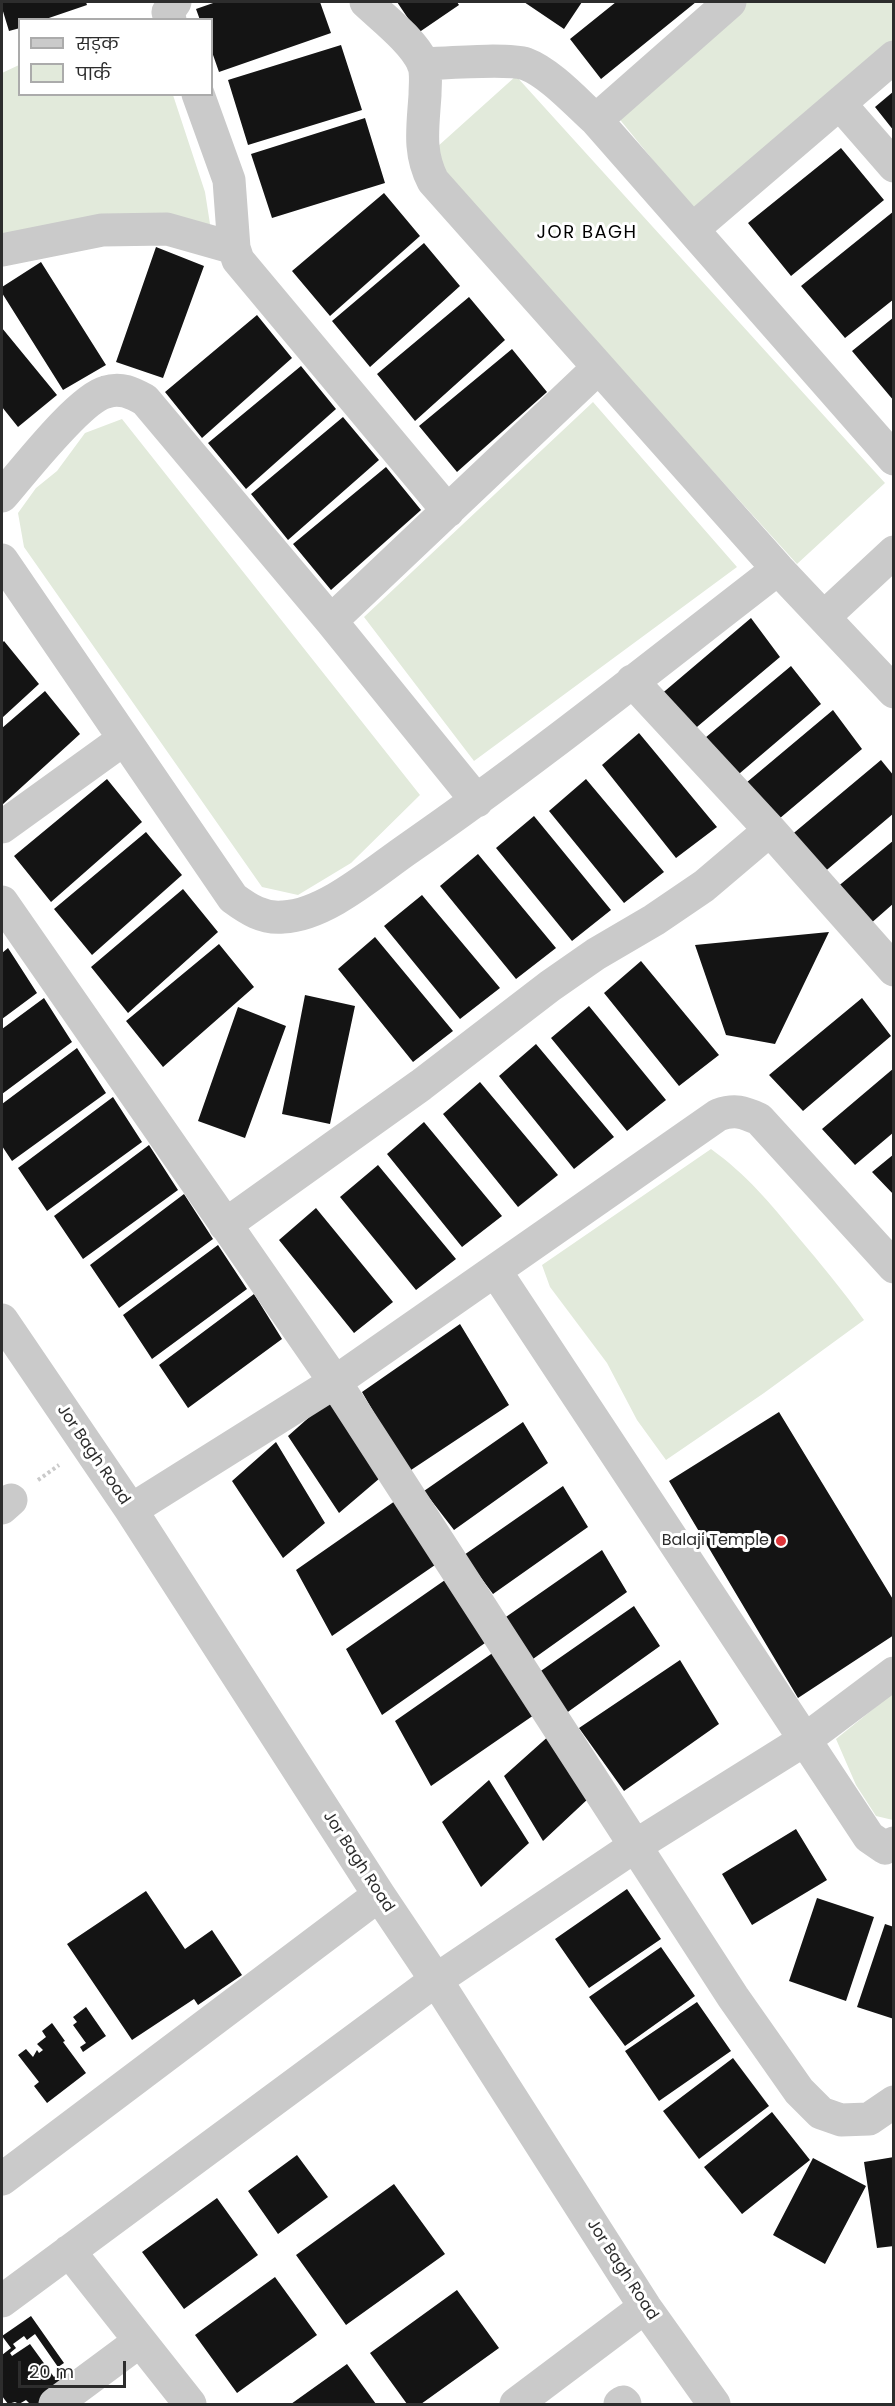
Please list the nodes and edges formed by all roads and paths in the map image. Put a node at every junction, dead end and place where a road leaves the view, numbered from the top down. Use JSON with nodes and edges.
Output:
{"nodes":[{"id":1,"x":175,"y":2,"type":"edge"},
{"id":2,"x":366,"y":2,"type":"edge"},
{"id":3,"x":730,"y":2,"type":"edge"},
{"id":4,"x":170,"y":18,"type":"edge"},
{"id":5,"x":894,"y":57,"type":"edge"},
{"id":6,"x":423,"y":64,"type":"junction"},
{"id":7,"x":199,"y":96,"type":"edge"},
{"id":8,"x":840,"y":104,"type":"junction"},
{"id":9,"x":596,"y":120,"type":"junction"},
{"id":10,"x":894,"y":166,"type":"edge"},
{"id":11,"x":693,"y":229,"type":"junction"},
{"id":12,"x":234,"y":249,"type":"junction"},
{"id":13,"x":2,"y":250,"type":"edge"},
{"id":14,"x":598,"y":368,"type":"junction"},
{"id":15,"x":894,"y":459,"type":"edge"},
{"id":16,"x":2,"y":496,"type":"edge"},
{"id":17,"x":448,"y":511,"type":"junction"},
{"id":18,"x":894,"y":552,"type":"edge"},
{"id":19,"x":2,"y":560,"type":"edge"},
{"id":20,"x":778,"y":569,"type":"junction"},
{"id":21,"x":824,"y":617,"type":"junction"},
{"id":22,"x":331,"y":621,"type":"junction"},
{"id":23,"x":632,"y":681,"type":"junction"},
{"id":24,"x":894,"y":692,"type":"edge"},
{"id":25,"x":124,"y":739,"type":"junction"},
{"id":26,"x":477,"y":801,"type":"junction"},
{"id":27,"x":2,"y":827,"type":"edge"},
{"id":28,"x":770,"y":830,"type":"junction"},
{"id":29,"x":2,"y":902,"type":"edge"},
{"id":30,"x":894,"y":970,"type":"edge"},
{"id":31,"x":225,"y":1225,"type":"junction"},
{"id":32,"x":894,"y":1267,"type":"edge"},
{"id":33,"x":496,"y":1272,"type":"junction"},
{"id":34,"x":2,"y":1320,"type":"edge"},
{"id":35,"x":335,"y":1382,"type":"junction"},
{"id":36,"x":86,"y":1444,"type":"junction"},
{"id":37,"x":6,"y":1504,"type":"edge"},
{"id":38,"x":131,"y":1510,"type":"junction"},
{"id":39,"x":894,"y":1673,"type":"edge"},
{"id":40,"x":806,"y":1739,"type":"junction"},
{"id":41,"x":894,"y":1843,"type":"edge"},
{"id":42,"x":635,"y":1846,"type":"junction"},
{"id":43,"x":379,"y":1895,"type":"junction"},
{"id":44,"x":436,"y":1980,"type":"junction"},
{"id":45,"x":894,"y":2102,"type":"edge"},
{"id":46,"x":2,"y":2179,"type":"edge"},
{"id":47,"x":69,"y":2252,"type":"junction"},
{"id":48,"x":2,"y":2301,"type":"edge"},
{"id":49,"x":645,"y":2307,"type":"junction"},
{"id":50,"x":140,"y":2341,"type":"junction"},
{"id":51,"x":55,"y":2404,"type":"edge"},
{"id":52,"x":190,"y":2404,"type":"edge"},
{"id":53,"x":516,"y":2404,"type":"edge"},
{"id":54,"x":620,"y":2404,"type":"edge"},
{"id":55,"x":625,"y":2404,"type":"edge"},
{"id":56,"x":714,"y":2404,"type":"edge"}],
"edges":[{"from":1,"to":4,"type":"street"},
{"from":2,"to":6,"type":"street"},
{"from":3,"to":9,"type":"street"},
{"from":5,"to":8,"type":"street"},
{"from":6,"to":9,"type":"street"},
{"from":6,"to":14,"type":"street"},
{"from":7,"to":12,"type":"street"},
{"from":8,"to":10,"type":"street"},
{"from":8,"to":11,"type":"street"},
{"from":9,"to":11,"type":"street"},
{"from":11,"to":15,"type":"street"},
{"from":12,"to":13,"type":"street"},
{"from":12,"to":17,"type":"street"},
{"from":14,"to":17,"type":"street"},
{"from":14,"to":20,"type":"street"},
{"from":16,"to":22,"type":"street"},
{"from":17,"to":22,"type":"street"},
{"from":18,"to":21,"type":"street"},
{"from":19,"to":25,"type":"street"},
{"from":20,"to":21,"type":"street"},
{"from":20,"to":23,"type":"street"},
{"from":21,"to":24,"type":"street"},
{"from":22,"to":26,"type":"street"},
{"from":23,"to":26,"type":"street"},
{"from":23,"to":28,"type":"street"},
{"from":25,"to":26,"type":"street"},
{"from":25,"to":27,"type":"street"},
{"from":28,"to":30,"type":"street"},
{"from":28,"to":31,"type":"street"},
{"from":29,"to":31,"type":"street"},
{"from":31,"to":35,"type":"street"},
{"from":32,"to":33,"type":"street"},
{"from":33,"to":35,"type":"street"},
{"from":33,"to":40,"type":"street"},
{"from":34,"to":36,"type":"street","name":"Jor Bagh Road"},
{"from":35,"to":38,"type":"street"},
{"from":35,"to":42,"type":"street"},
{"from":36,"to":37,"type":"path"},
{"from":36,"to":38,"type":"street","name":"Jor Bagh Road"},
{"from":38,"to":43,"type":"street","name":"Jor Bagh Road"},
{"from":39,"to":40,"type":"street"},
{"from":40,"to":41,"type":"street"},
{"from":40,"to":42,"type":"street"},
{"from":42,"to":44,"type":"street"},
{"from":42,"to":45,"type":"street"},
{"from":43,"to":44,"type":"street","name":"Jor Bagh Road"},
{"from":43,"to":46,"type":"street"},
{"from":44,"to":47,"type":"street"},
{"from":44,"to":49,"type":"street","name":"Jor Bagh Road"},
{"from":47,"to":48,"type":"street"},
{"from":47,"to":50,"type":"street"},
{"from":49,"to":53,"type":"street"},
{"from":49,"to":56,"type":"street","name":"Jor Bagh Road"},
{"from":50,"to":51,"type":"street"},
{"from":50,"to":52,"type":"street"},
{"from":54,"to":55,"type":"street"}]}
